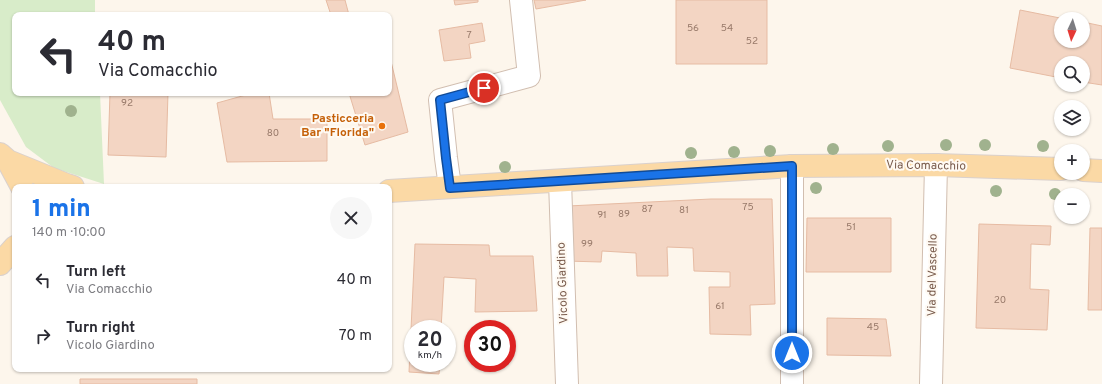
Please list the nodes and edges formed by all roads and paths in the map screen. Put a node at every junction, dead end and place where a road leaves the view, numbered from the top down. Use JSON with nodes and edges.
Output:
{"nodes":[{"id":1,"x":521,"y":0,"type":"edge"},
{"id":2,"x":4,"y":158,"type":"edge"},
{"id":3,"x":792,"y":166,"type":"junction"},
{"id":4,"x":936,"y":166,"type":"junction"},
{"id":5,"x":1054,"y":169,"type":"edge"},
{"id":6,"x":1090,"y":170,"type":"edge"},
{"id":7,"x":1102,"y":170,"type":"edge"},
{"id":8,"x":560,"y":181,"type":"junction"},
{"id":9,"x":20,"y":184,"type":"edge"},
{"id":10,"x":65,"y":184,"type":"edge"},
{"id":11,"x":450,"y":188,"type":"junction"},
{"id":12,"x":392,"y":191,"type":"edge"},
{"id":13,"x":12,"y":250,"type":"edge"},
{"id":14,"x":0,"y":264,"type":"edge"},
{"id":15,"x":567,"y":384,"type":"edge"},
{"id":16,"x":792,"y":384,"type":"edge"},
{"id":17,"x":931,"y":384,"type":"edge"}],
"edges":[{"from":1,"to":11,"type":"street"},
{"from":2,"to":9,"type":"main road"},
{"from":2,"to":10,"type":"main road"},
{"from":3,"to":4,"type":"main road","name":"Via Comacchio"},
{"from":3,"to":8,"type":"main road","name":"Via Comacchio"},
{"from":3,"to":16,"type":"street"},
{"from":4,"to":5,"type":"main road","name":"Via Comacchio"},
{"from":4,"to":17,"type":"street","name":"Via del Vascello"},
{"from":6,"to":7,"type":"main road"},
{"from":8,"to":11,"type":"main road","name":"Via Comacchio"},
{"from":8,"to":15,"type":"street","name":"Vicolo Giardino"},
{"from":11,"to":12,"type":"main road","name":"Via Comacchio"},
{"from":13,"to":14,"type":"main road"}]}
